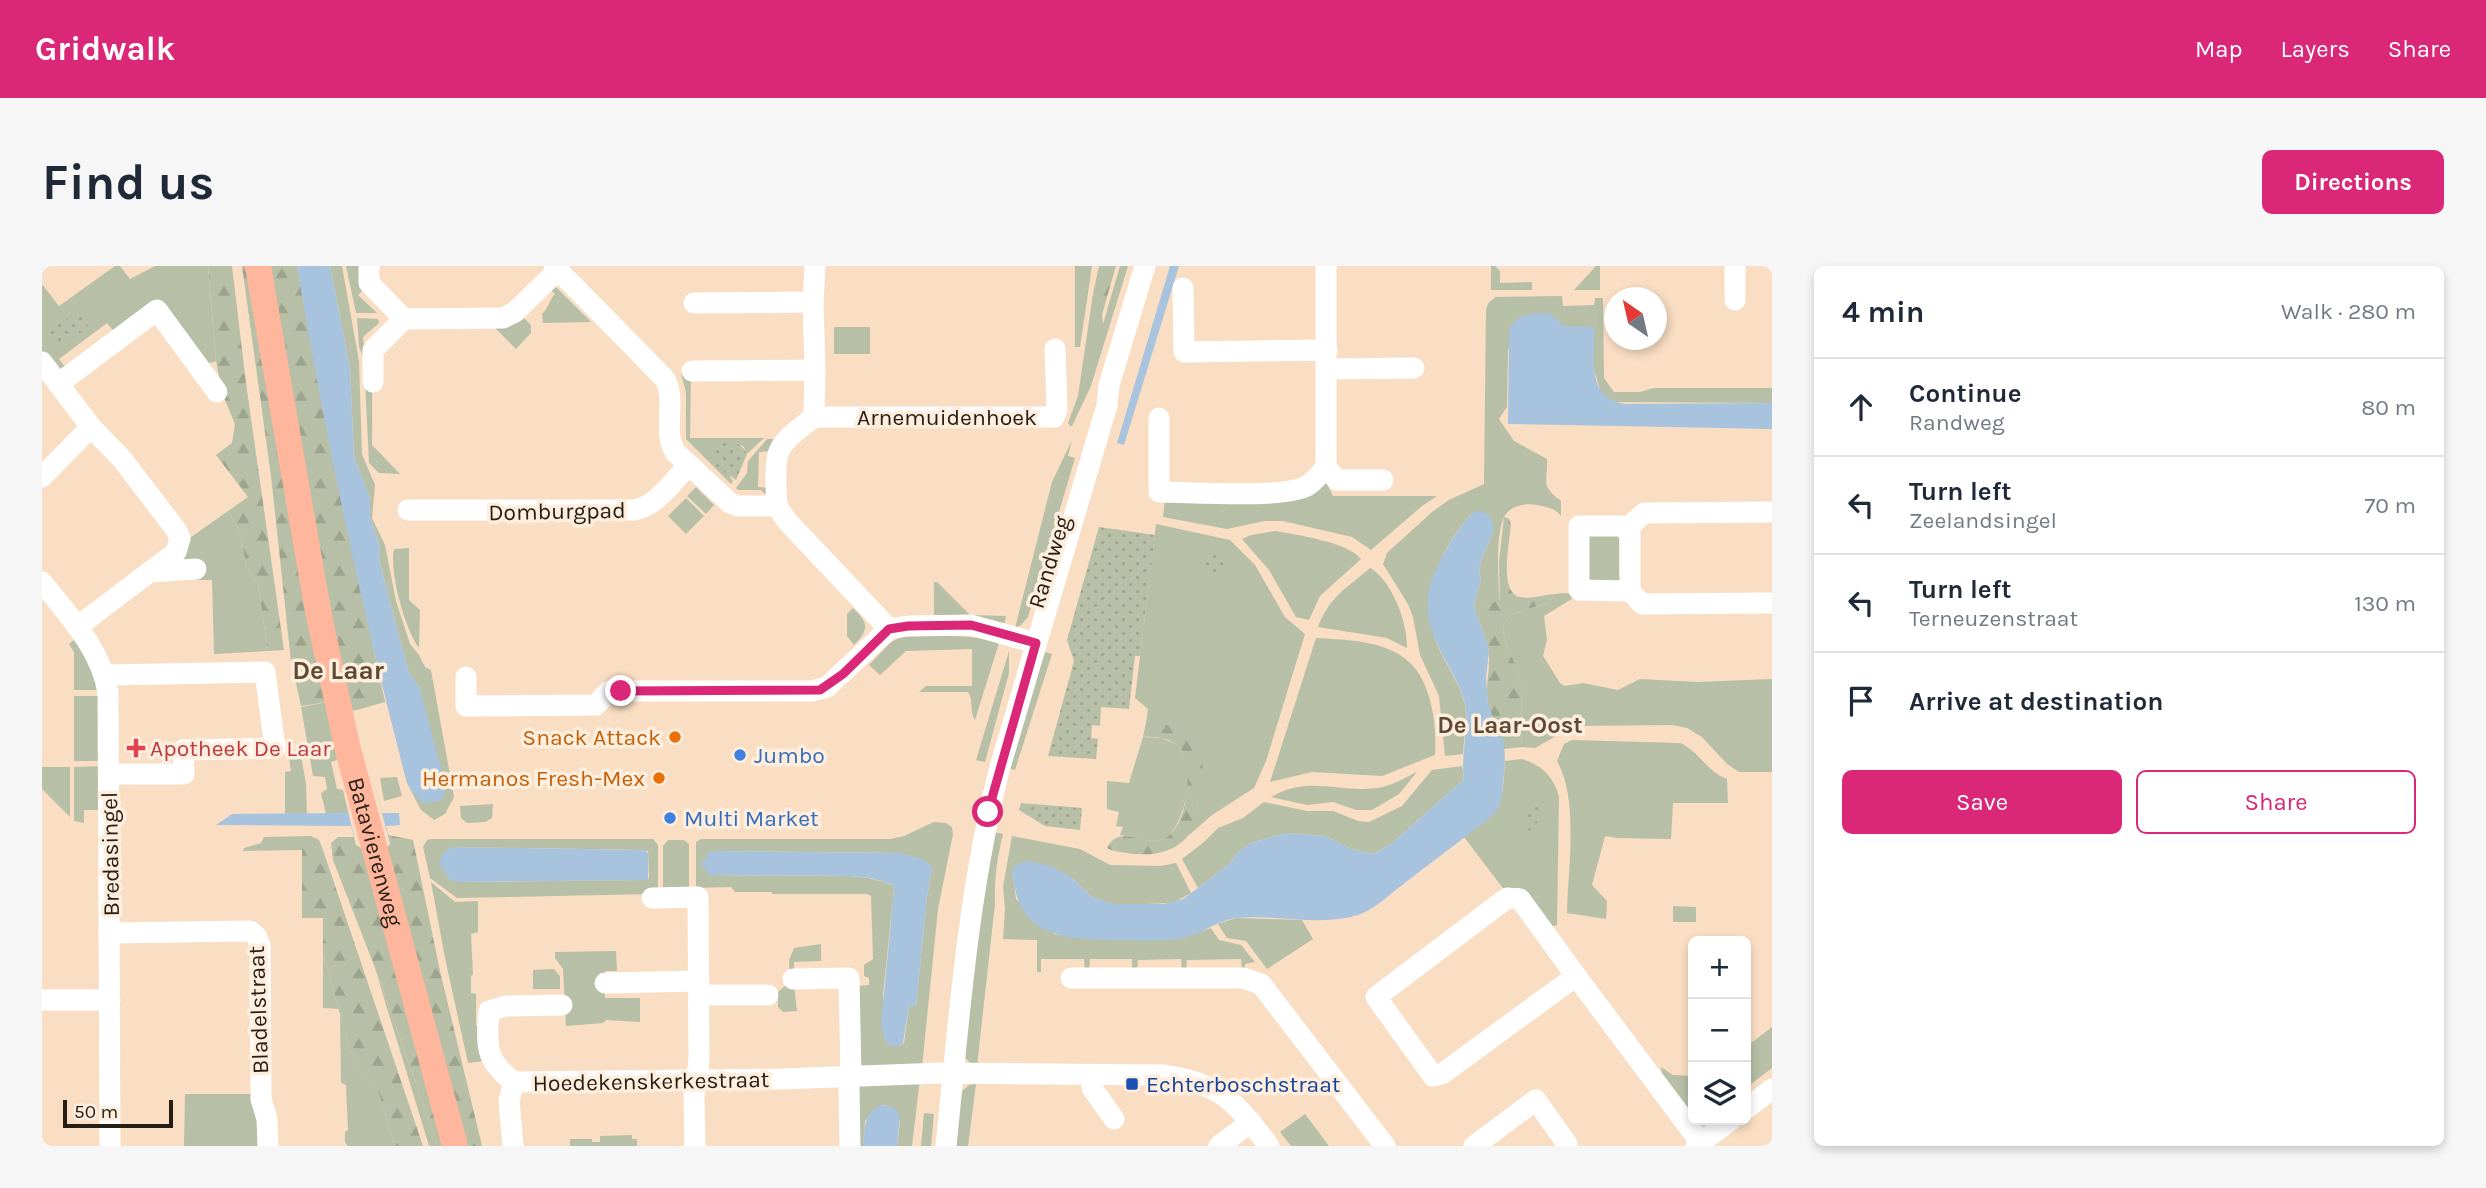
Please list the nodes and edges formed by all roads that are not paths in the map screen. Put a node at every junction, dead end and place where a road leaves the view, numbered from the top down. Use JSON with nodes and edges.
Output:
{"nodes":[{"id":1,"x":258,"y":266,"type":"edge"},
{"id":2,"x":369,"y":266,"type":"edge"},
{"id":3,"x":815,"y":266,"type":"edge"},
{"id":4,"x":1145,"y":266,"type":"edge"},
{"id":5,"x":1326,"y":266,"type":"edge"},
{"id":6,"x":1735,"y":266,"type":"edge"},
{"id":7,"x":556,"y":268,"type":"edge"},
{"id":8,"x":1184,"y":288,"type":"dead end"},
{"id":9,"x":1735,"y":300,"type":"dead end"},
{"id":10,"x":813,"y":302,"type":"junction"},
{"id":11,"x":694,"y":303,"type":"dead end"},
{"id":12,"x":404,"y":319,"type":"junction"},
{"id":13,"x":1055,"y":349,"type":"dead end"},
{"id":14,"x":1327,"y":359,"type":"junction"},
{"id":15,"x":42,"y":362,"type":"edge"},
{"id":16,"x":1414,"y":368,"type":"dead end"},
{"id":17,"x":815,"y":370,"type":"junction"},
{"id":18,"x":692,"y":371,"type":"dead end"},
{"id":19,"x":373,"y":382,"type":"dead end"},
{"id":20,"x":58,"y":384,"type":"junction"},
{"id":21,"x":217,"y":392,"type":"dead end"},
{"id":22,"x":814,"y":417,"type":"junction"},
{"id":23,"x":1159,"y":418,"type":"dead end"},
{"id":24,"x":91,"y":427,"type":"junction"},
{"id":25,"x":688,"y":466,"type":"junction"},
{"id":26,"x":1326,"y":467,"type":"junction"},
{"id":27,"x":42,"y":477,"type":"edge"},
{"id":28,"x":1383,"y":480,"type":"dead end"},
{"id":29,"x":776,"y":506,"type":"junction"},
{"id":30,"x":408,"y":510,"type":"dead end"},
{"id":31,"x":1772,"y":512,"type":"edge"},
{"id":32,"x":1630,"y":526,"type":"junction"},
{"id":33,"x":196,"y":569,"type":"dead end"},
{"id":34,"x":149,"y":572,"type":"junction"},
{"id":35,"x":42,"y":582,"type":"edge"},
{"id":36,"x":1630,"y":591,"type":"junction"},
{"id":37,"x":1772,"y":603,"type":"edge"},
{"id":38,"x":76,"y":627,"type":"junction"},
{"id":39,"x":889,"y":629,"type":"junction"},
{"id":40,"x":1031,"y":641,"type":"junction"},
{"id":41,"x":106,"y":675,"type":"junction"},
{"id":42,"x":466,"y":677,"type":"dead end"},
{"id":43,"x":109,"y":774,"type":"junction"},
{"id":44,"x":652,"y":898,"type":"dead end"},
{"id":45,"x":111,"y":933,"type":"junction"},
{"id":46,"x":1576,"y":976,"type":"junction"},
{"id":47,"x":1071,"y":978,"type":"dead end"},
{"id":48,"x":793,"y":979,"type":"dead end"},
{"id":49,"x":605,"y":983,"type":"dead end"},
{"id":50,"x":699,"y":988,"type":"junction"},
{"id":51,"x":768,"y":995,"type":"dead end"},
{"id":52,"x":42,"y":1000,"type":"edge"},
{"id":53,"x":110,"y":1000,"type":"junction"},
{"id":54,"x":562,"y":1004,"type":"dead end"},
{"id":55,"x":948,"y":1073,"type":"junction"},
{"id":56,"x":1092,"y":1075,"type":"junction"},
{"id":57,"x":852,"y":1076,"type":"junction"},
{"id":58,"x":697,"y":1079,"type":"junction"},
{"id":59,"x":514,"y":1083,"type":"junction"},
{"id":60,"x":1772,"y":1089,"type":"edge"},
{"id":61,"x":1751,"y":1105,"type":"edge"},
{"id":62,"x":1114,"y":1119,"type":"dead end"},
{"id":63,"x":1251,"y":1122,"type":"junction"},
{"id":64,"x":1724,"y":1125,"type":"edge"},
{"id":65,"x":1567,"y":1144,"type":"dead end"},
{"id":66,"x":1698,"y":1144,"type":"edge"},
{"id":67,"x":110,"y":1146,"type":"edge"},
{"id":68,"x":268,"y":1146,"type":"edge"},
{"id":69,"x":455,"y":1146,"type":"edge"},
{"id":70,"x":513,"y":1146,"type":"edge"},
{"id":71,"x":695,"y":1146,"type":"edge"},
{"id":72,"x":850,"y":1146,"type":"edge"},
{"id":73,"x":935,"y":1146,"type":"edge"},
{"id":74,"x":946,"y":1146,"type":"edge"},
{"id":75,"x":1219,"y":1146,"type":"edge"},
{"id":76,"x":1269,"y":1146,"type":"edge"},
{"id":77,"x":1385,"y":1146,"type":"edge"},
{"id":78,"x":1474,"y":1146,"type":"edge"}],
"edges":[{"from":1,"to":69,"type":"main road","name":"Batavierenweg"},
{"from":2,"to":12,"type":"street"},
{"from":3,"to":10,"type":"street"},
{"from":4,"to":40,"type":"street","name":"Randweg"},
{"from":5,"to":14,"type":"street"},
{"from":6,"to":9,"type":"street"},
{"from":7,"to":12,"type":"street"},
{"from":7,"to":25,"type":"street"},
{"from":8,"to":14,"type":"street"},
{"from":10,"to":11,"type":"street"},
{"from":10,"to":17,"type":"street"},
{"from":12,"to":19,"type":"street"},
{"from":13,"to":22,"type":"street","name":"Arnemuidenhoek"},
{"from":14,"to":16,"type":"street"},
{"from":14,"to":26,"type":"street"},
{"from":15,"to":20,"type":"street"},
{"from":17,"to":18,"type":"street"},
{"from":17,"to":22,"type":"street"},
{"from":20,"to":21,"type":"street"},
{"from":20,"to":24,"type":"street"},
{"from":22,"to":29,"type":"street"},
{"from":23,"to":26,"type":"street"},
{"from":24,"to":27,"type":"street"},
{"from":24,"to":34,"type":"street"},
{"from":25,"to":29,"type":"street"},
{"from":25,"to":30,"type":"street","name":"Domburgpad"},
{"from":26,"to":28,"type":"street"},
{"from":29,"to":39,"type":"street"},
{"from":31,"to":32,"type":"street"},
{"from":32,"to":36,"type":"street"},
{"from":32,"to":36,"type":"street"},
{"from":33,"to":34,"type":"street"},
{"from":34,"to":38,"type":"street"},
{"from":35,"to":38,"type":"street","name":"Bredasingel"},
{"from":36,"to":37,"type":"street"},
{"from":38,"to":41,"type":"street","name":"Bredasingel"},
{"from":39,"to":40,"type":"street"},
{"from":39,"to":42,"type":"street"},
{"from":40,"to":55,"type":"street","name":"Randweg"},
{"from":41,"to":43,"type":"street","name":"Bredasingel"},
{"from":41,"to":43,"type":"street"},
{"from":43,"to":45,"type":"street","name":"Bredasingel"},
{"from":44,"to":50,"type":"street"},
{"from":45,"to":53,"type":"street","name":"Bredasingel"},
{"from":45,"to":68,"type":"street","name":"Bladelstraat"},
{"from":46,"to":46,"type":"street"},
{"from":46,"to":66,"type":"street"},
{"from":47,"to":77,"type":"street"},
{"from":48,"to":57,"type":"street"},
{"from":49,"to":50,"type":"street"},
{"from":50,"to":51,"type":"street"},
{"from":50,"to":58,"type":"street"},
{"from":52,"to":53,"type":"street"},
{"from":53,"to":67,"type":"street","name":"Bredasingel"},
{"from":54,"to":59,"type":"street"},
{"from":55,"to":56,"type":"street","name":"Hoedekenskerkestraat"},
{"from":55,"to":57,"type":"street","name":"Hoedekenskerkestraat"},
{"from":55,"to":73,"type":"street","name":"Randweg"},
{"from":55,"to":74,"type":"street","name":"Randweg"},
{"from":56,"to":62,"type":"street"},
{"from":56,"to":63,"type":"street","name":"Hoedekenskerkestraat"},
{"from":57,"to":58,"type":"street","name":"Hoedekenskerkestraat"},
{"from":57,"to":72,"type":"street"},
{"from":58,"to":59,"type":"street","name":"Hoedekenskerkestraat"},
{"from":58,"to":71,"type":"street"},
{"from":59,"to":70,"type":"street","name":"Hoedekenskerkestraat"},
{"from":60,"to":61,"type":"street"},
{"from":63,"to":75,"type":"street"},
{"from":63,"to":76,"type":"street","name":"Hoedekenskerkestraat"},
{"from":64,"to":66,"type":"street"},
{"from":65,"to":78,"type":"street"}]}
